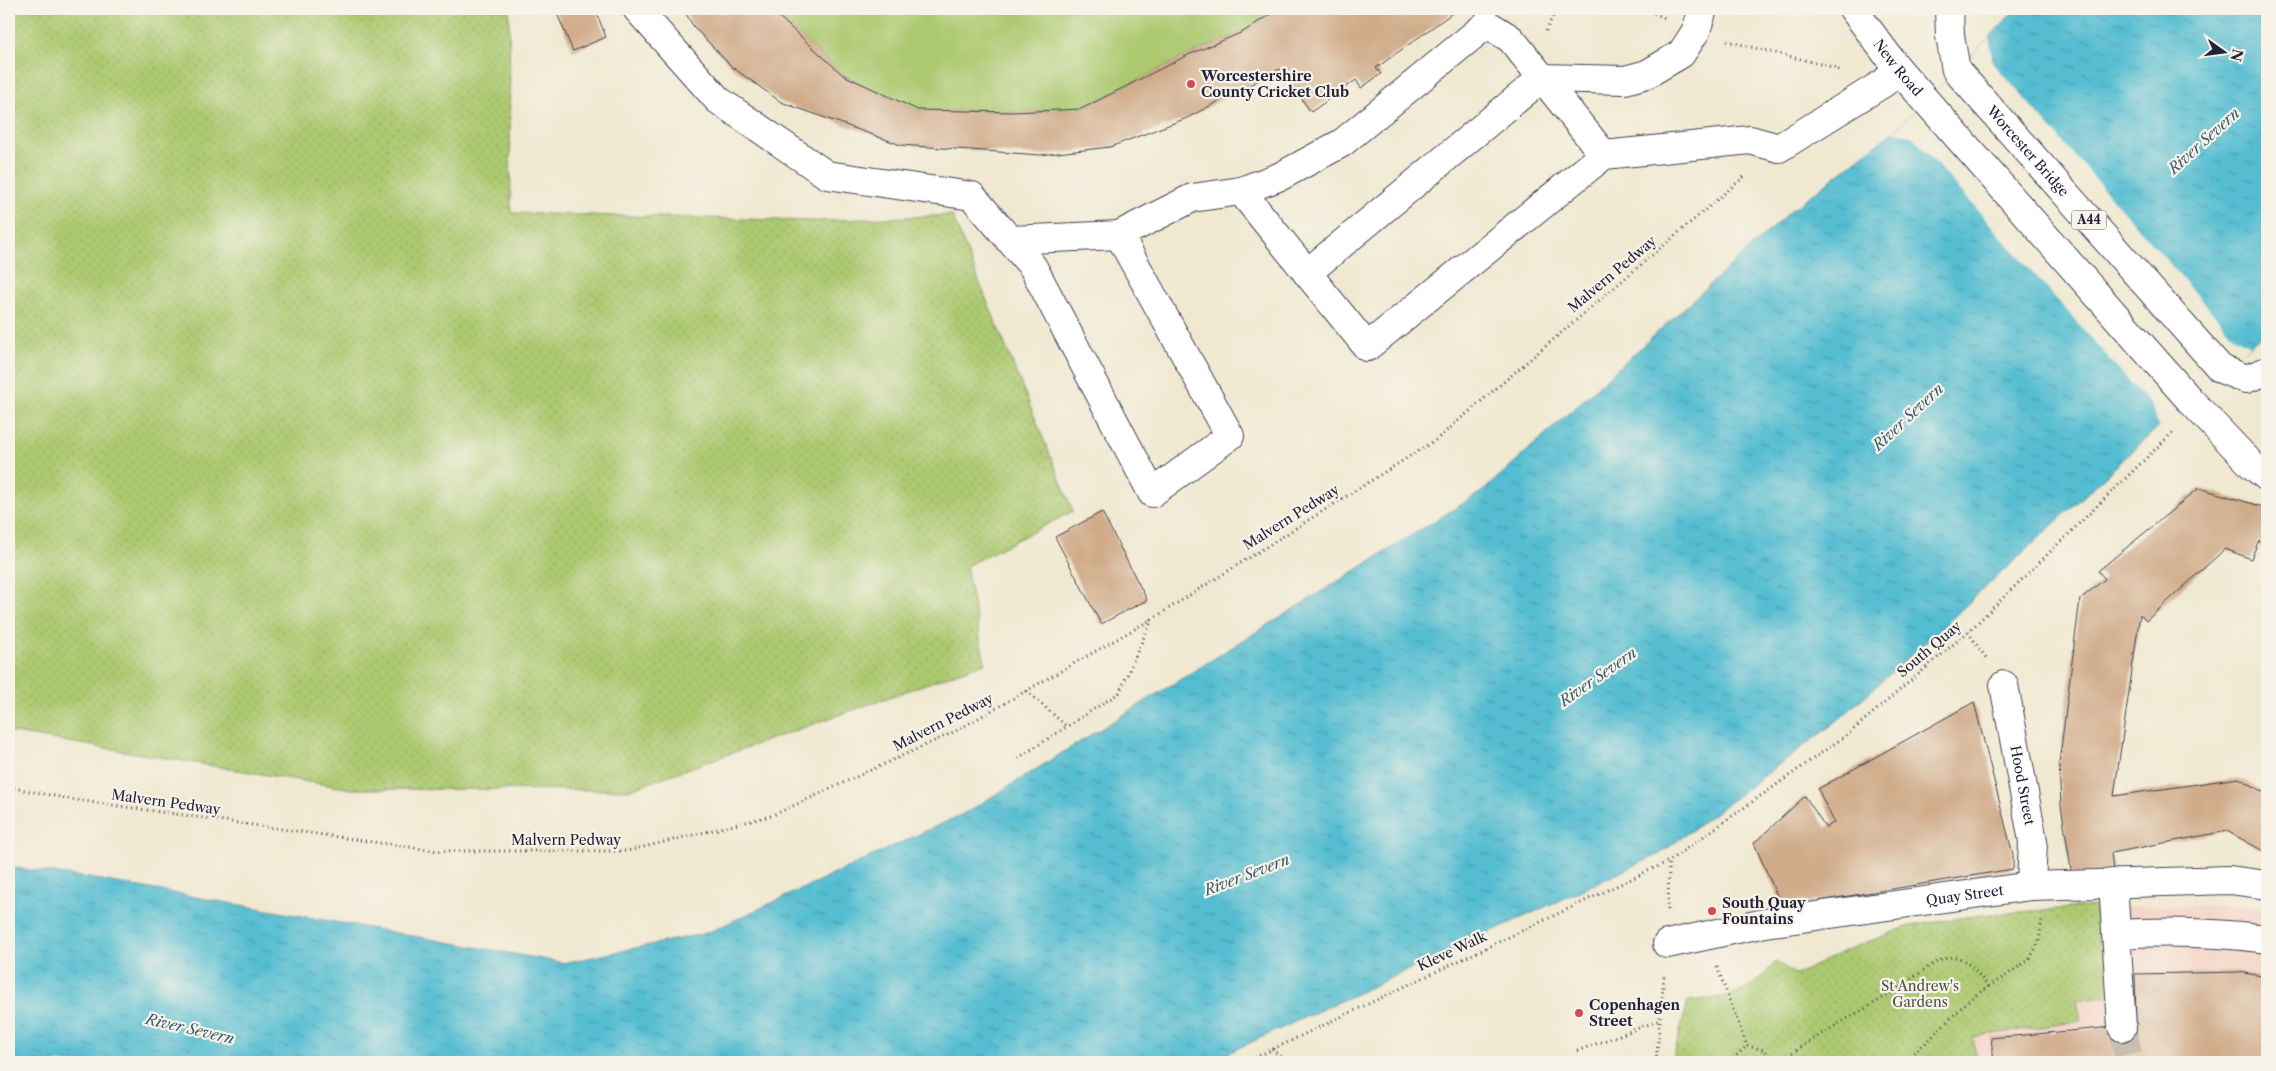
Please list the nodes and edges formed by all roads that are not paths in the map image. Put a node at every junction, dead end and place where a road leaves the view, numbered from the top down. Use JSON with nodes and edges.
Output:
{"nodes":[{"id":1,"x":637,"y":9,"type":"edge"},
{"id":2,"x":1853,"y":9,"type":"edge"},
{"id":3,"x":1949,"y":9,"type":"edge"},
{"id":4,"x":1699,"y":20,"type":"edge"},
{"id":5,"x":1897,"y":68,"type":"junction"},
{"id":6,"x":1542,"y":78,"type":"junction"},
{"id":7,"x":1604,"y":155,"type":"junction"},
{"id":8,"x":1241,"y":191,"type":"junction"},
{"id":9,"x":1119,"y":235,"type":"junction"},
{"id":10,"x":1009,"y":240,"type":"junction"},
{"id":11,"x":1306,"y":273,"type":"junction"},
{"id":12,"x":2267,"y":371,"type":"edge"},
{"id":13,"x":2267,"y":477,"type":"edge"},
{"id":14,"x":2004,"y":685,"type":"dead end"},
{"id":15,"x":2113,"y":883,"type":"junction"},
{"id":16,"x":2267,"y":885,"type":"edge"},
{"id":17,"x":2036,"y":887,"type":"junction"},
{"id":18,"x":2116,"y":934,"type":"junction"},
{"id":19,"x":2267,"y":939,"type":"edge"},
{"id":20,"x":1667,"y":944,"type":"road end"},
{"id":21,"x":2122,"y":1027,"type":"tunnel mouth"}],
"edges":[{"from":1,"to":10,"type":"main road"},
{"from":2,"to":5,"type":"main road","name":"New Road"},
{"from":3,"to":12,"type":"main road","name":"Worcester Bridge","number":"A44"},
{"from":4,"to":6,"type":"main road"},
{"from":5,"to":7,"type":"main road"},
{"from":5,"to":13,"type":"main road","name":"New Road"},
{"from":6,"to":7,"type":"main road"},
{"from":6,"to":8,"type":"main road"},
{"from":6,"to":11,"type":"main road"},
{"from":7,"to":11,"type":"main road"},
{"from":8,"to":9,"type":"main road"},
{"from":8,"to":11,"type":"main road"},
{"from":9,"to":10,"type":"main road"},
{"from":9,"to":10,"type":"main road"},
{"from":14,"to":17,"type":"main road","name":"Hood Street"},
{"from":15,"to":16,"type":"main road","name":"Quay Street"},
{"from":15,"to":17,"type":"main road","name":"Quay Street"},
{"from":15,"to":18,"type":"main road"},
{"from":17,"to":20,"type":"main road","name":"Quay Street"},
{"from":18,"to":19,"type":"main road"},
{"from":18,"to":21,"type":"main road"}]}
